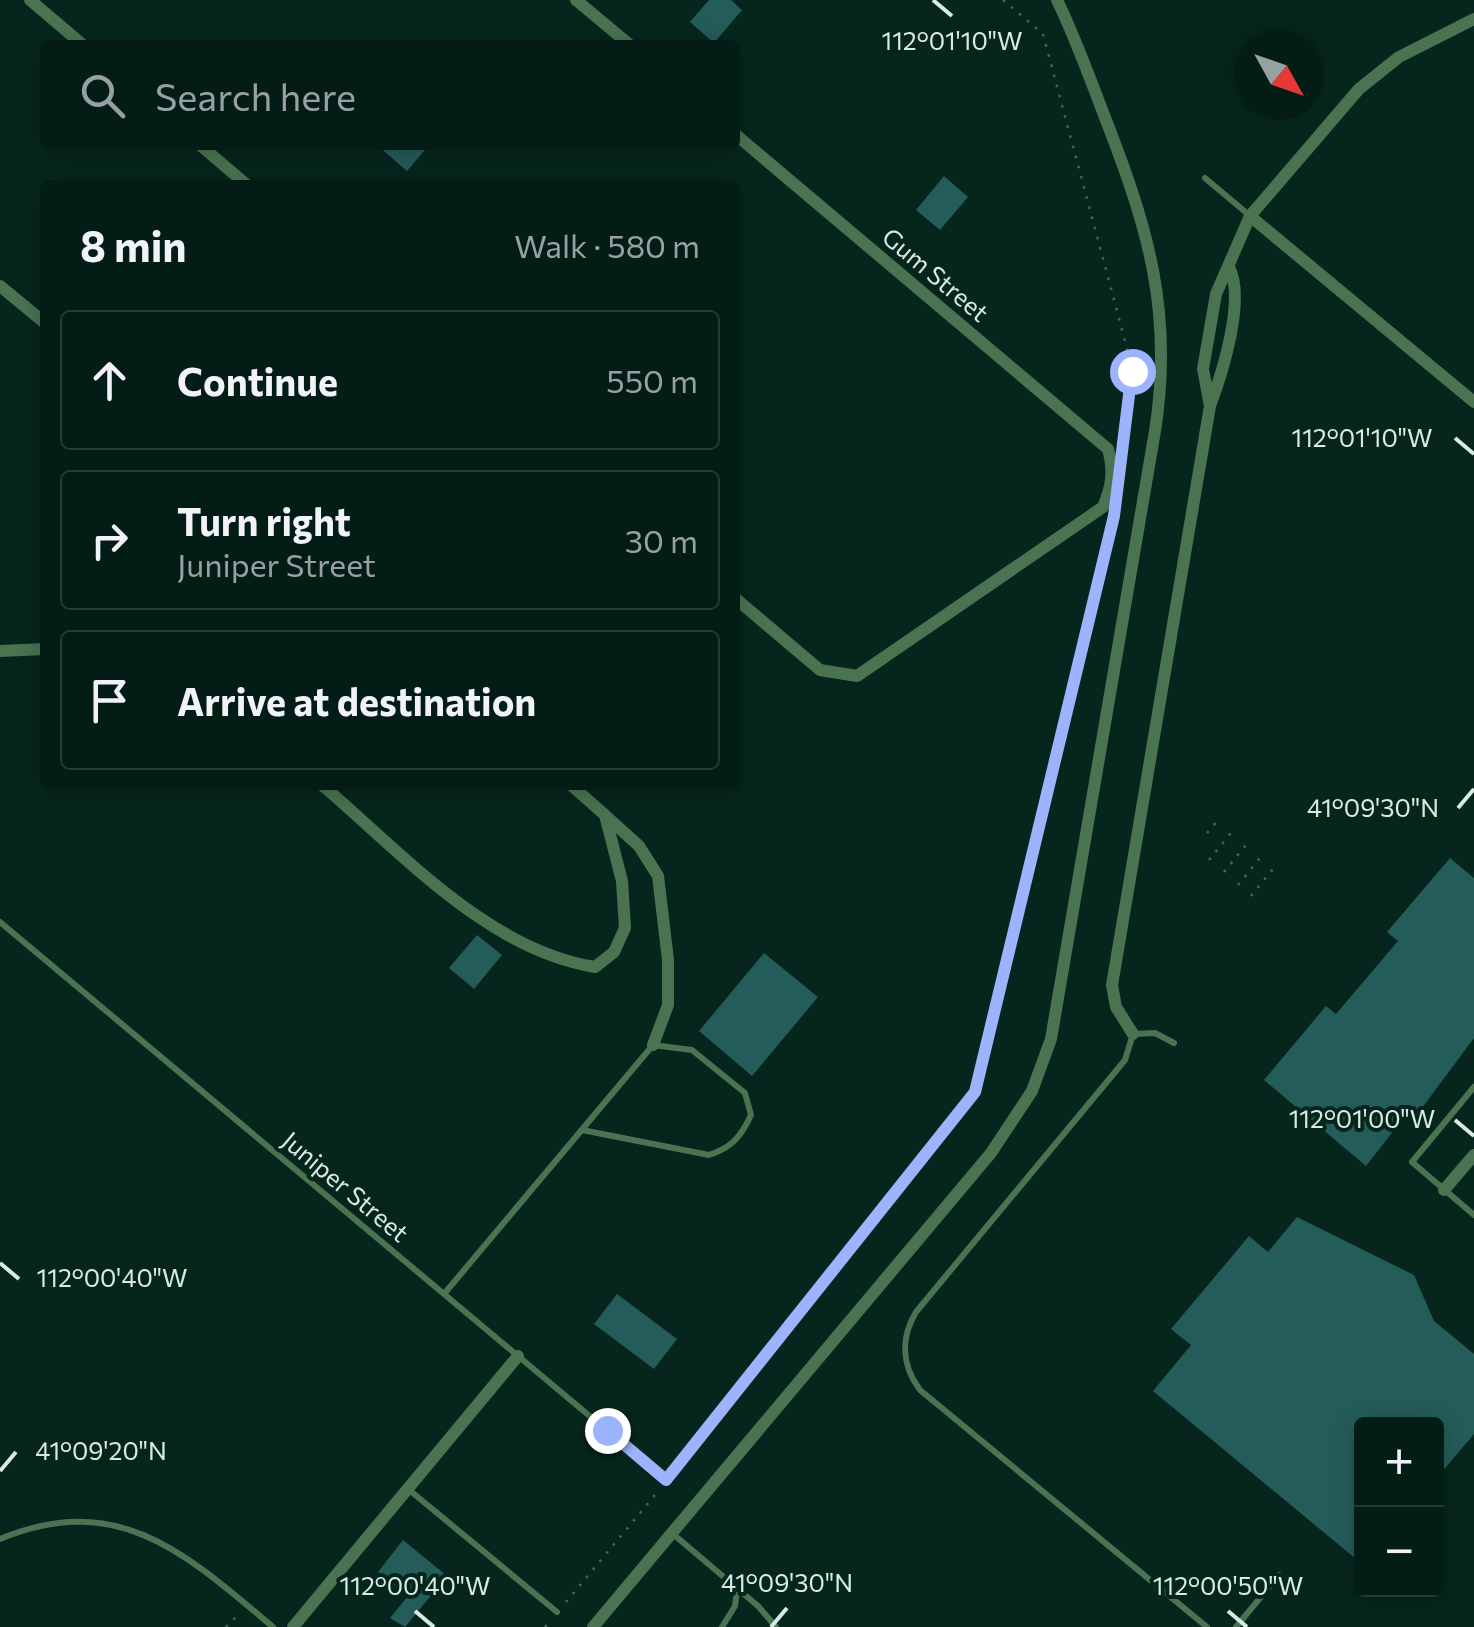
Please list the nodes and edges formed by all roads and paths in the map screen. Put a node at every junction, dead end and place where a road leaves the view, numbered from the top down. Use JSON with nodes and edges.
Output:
{"nodes":[{"id":1,"x":30,"y":0,"type":"edge"},
{"id":2,"x":576,"y":0,"type":"edge"},
{"id":3,"x":1003,"y":0,"type":"edge"},
{"id":4,"x":1058,"y":0,"type":"edge"},
{"id":5,"x":1474,"y":19,"type":"edge"},
{"id":6,"x":77,"y":40,"type":"edge"},
{"id":7,"x":624,"y":40,"type":"edge"},
{"id":8,"x":740,"y":138,"type":"edge"},
{"id":9,"x":206,"y":150,"type":"edge"},
{"id":10,"x":1204,"y":178,"type":"dead end"},
{"id":11,"x":241,"y":180,"type":"edge"},
{"id":12,"x":1250,"y":216,"type":"junction"},
{"id":13,"x":1230,"y":268,"type":"junction"},
{"id":14,"x":0,"y":286,"type":"edge"},
{"id":15,"x":40,"y":319,"type":"edge"},
{"id":16,"x":1474,"y":402,"type":"edge"},
{"id":17,"x":1210,"y":406,"type":"junction"},
{"id":18,"x":1121,"y":462,"type":"dead end"},
{"id":19,"x":1116,"y":498,"type":"dead end"},
{"id":20,"x":740,"y":602,"type":"edge"},
{"id":21,"x":40,"y":649,"type":"edge"},
{"id":22,"x":0,"y":651,"type":"edge"},
{"id":23,"x":328,"y":790,"type":"edge"},
{"id":24,"x":578,"y":790,"type":"edge"},
{"id":25,"x":605,"y":815,"type":"junction"},
{"id":26,"x":1220,"y":818,"type":"dead end"},
{"id":27,"x":1235,"y":828,"type":"dead end"},
{"id":28,"x":1207,"y":833,"type":"dead end"},
{"id":29,"x":1250,"y":840,"type":"dead end"},
{"id":30,"x":1264,"y":853,"type":"dead end"},
{"id":31,"x":1209,"y":860,"type":"dead end"},
{"id":32,"x":1277,"y":864,"type":"dead end"},
{"id":33,"x":1224,"y":872,"type":"dead end"},
{"id":34,"x":1238,"y":885,"type":"dead end"},
{"id":35,"x":1251,"y":896,"type":"dead end"},
{"id":36,"x":0,"y":922,"type":"edge"},
{"id":37,"x":1134,"y":1034,"type":"junction"},
{"id":38,"x":1174,"y":1044,"type":"dead end"},
{"id":39,"x":653,"y":1045,"type":"junction"},
{"id":40,"x":1474,"y":1087,"type":"edge"},
{"id":41,"x":582,"y":1130,"type":"junction"},
{"id":42,"x":1474,"y":1155,"type":"edge"},
{"id":43,"x":1444,"y":1190,"type":"junction"},
{"id":44,"x":1474,"y":1216,"type":"edge"},
{"id":45,"x":444,"y":1294,"type":"junction"},
{"id":46,"x":518,"y":1356,"type":"junction"},
{"id":47,"x":666,"y":1480,"type":"junction"},
{"id":48,"x":408,"y":1489,"type":"junction"},
{"id":49,"x":672,"y":1534,"type":"junction"},
{"id":50,"x":0,"y":1539,"type":"edge"},
{"id":51,"x":1279,"y":1576,"type":"dead end"},
{"id":52,"x":738,"y":1589,"type":"junction"},
{"id":53,"x":247,"y":1605,"type":"junction"},
{"id":54,"x":557,"y":1612,"type":"junction"},
{"id":55,"x":226,"y":1627,"type":"edge"},
{"id":56,"x":272,"y":1627,"type":"edge"},
{"id":57,"x":293,"y":1627,"type":"edge"},
{"id":58,"x":545,"y":1627,"type":"edge"},
{"id":59,"x":593,"y":1627,"type":"edge"},
{"id":60,"x":722,"y":1627,"type":"edge"},
{"id":61,"x":776,"y":1627,"type":"edge"},
{"id":62,"x":1207,"y":1627,"type":"edge"},
{"id":63,"x":1236,"y":1627,"type":"edge"}],
"edges":[{"from":1,"to":6,"type":"street"},
{"from":2,"to":7,"type":"street"},
{"from":3,"to":18,"type":"path"},
{"from":4,"to":49,"type":"street"},
{"from":5,"to":12,"type":"street"},
{"from":8,"to":20,"type":"street","name":"Gum Street"},
{"from":9,"to":11,"type":"street"},
{"from":10,"to":12,"type":"lane"},
{"from":12,"to":13,"type":"street"},
{"from":12,"to":16,"type":"street"},
{"from":13,"to":17,"type":"street"},
{"from":13,"to":17,"type":"street"},
{"from":14,"to":15,"type":"street"},
{"from":17,"to":37,"type":"street"},
{"from":19,"to":47,"type":"path"},
{"from":21,"to":22,"type":"street"},
{"from":23,"to":25,"type":"street"},
{"from":24,"to":25,"type":"street"},
{"from":25,"to":39,"type":"street"},
{"from":26,"to":28,"type":"path"},
{"from":27,"to":31,"type":"path"},
{"from":29,"to":33,"type":"path"},
{"from":30,"to":34,"type":"path"},
{"from":32,"to":35,"type":"path"},
{"from":36,"to":45,"type":"lane","name":"Juniper Street"},
{"from":37,"to":38,"type":"lane"},
{"from":37,"to":62,"type":"lane"},
{"from":39,"to":41,"type":"lane"},
{"from":39,"to":41,"type":"lane"},
{"from":40,"to":43,"type":"lane"},
{"from":41,"to":45,"type":"lane"},
{"from":42,"to":43,"type":"street"},
{"from":43,"to":44,"type":"lane"},
{"from":45,"to":46,"type":"lane","name":"Juniper Street"},
{"from":46,"to":47,"type":"lane","name":"Juniper Street"},
{"from":46,"to":48,"type":"street"},
{"from":47,"to":54,"type":"path"},
{"from":48,"to":54,"type":"lane"},
{"from":48,"to":57,"type":"street"},
{"from":49,"to":52,"type":"lane"},
{"from":49,"to":59,"type":"street"},
{"from":50,"to":53,"type":"lane"},
{"from":51,"to":63,"type":"lane"},
{"from":52,"to":60,"type":"lane"},
{"from":52,"to":61,"type":"lane"},
{"from":53,"to":55,"type":"path"},
{"from":53,"to":56,"type":"lane"},
{"from":54,"to":58,"type":"path"}]}
